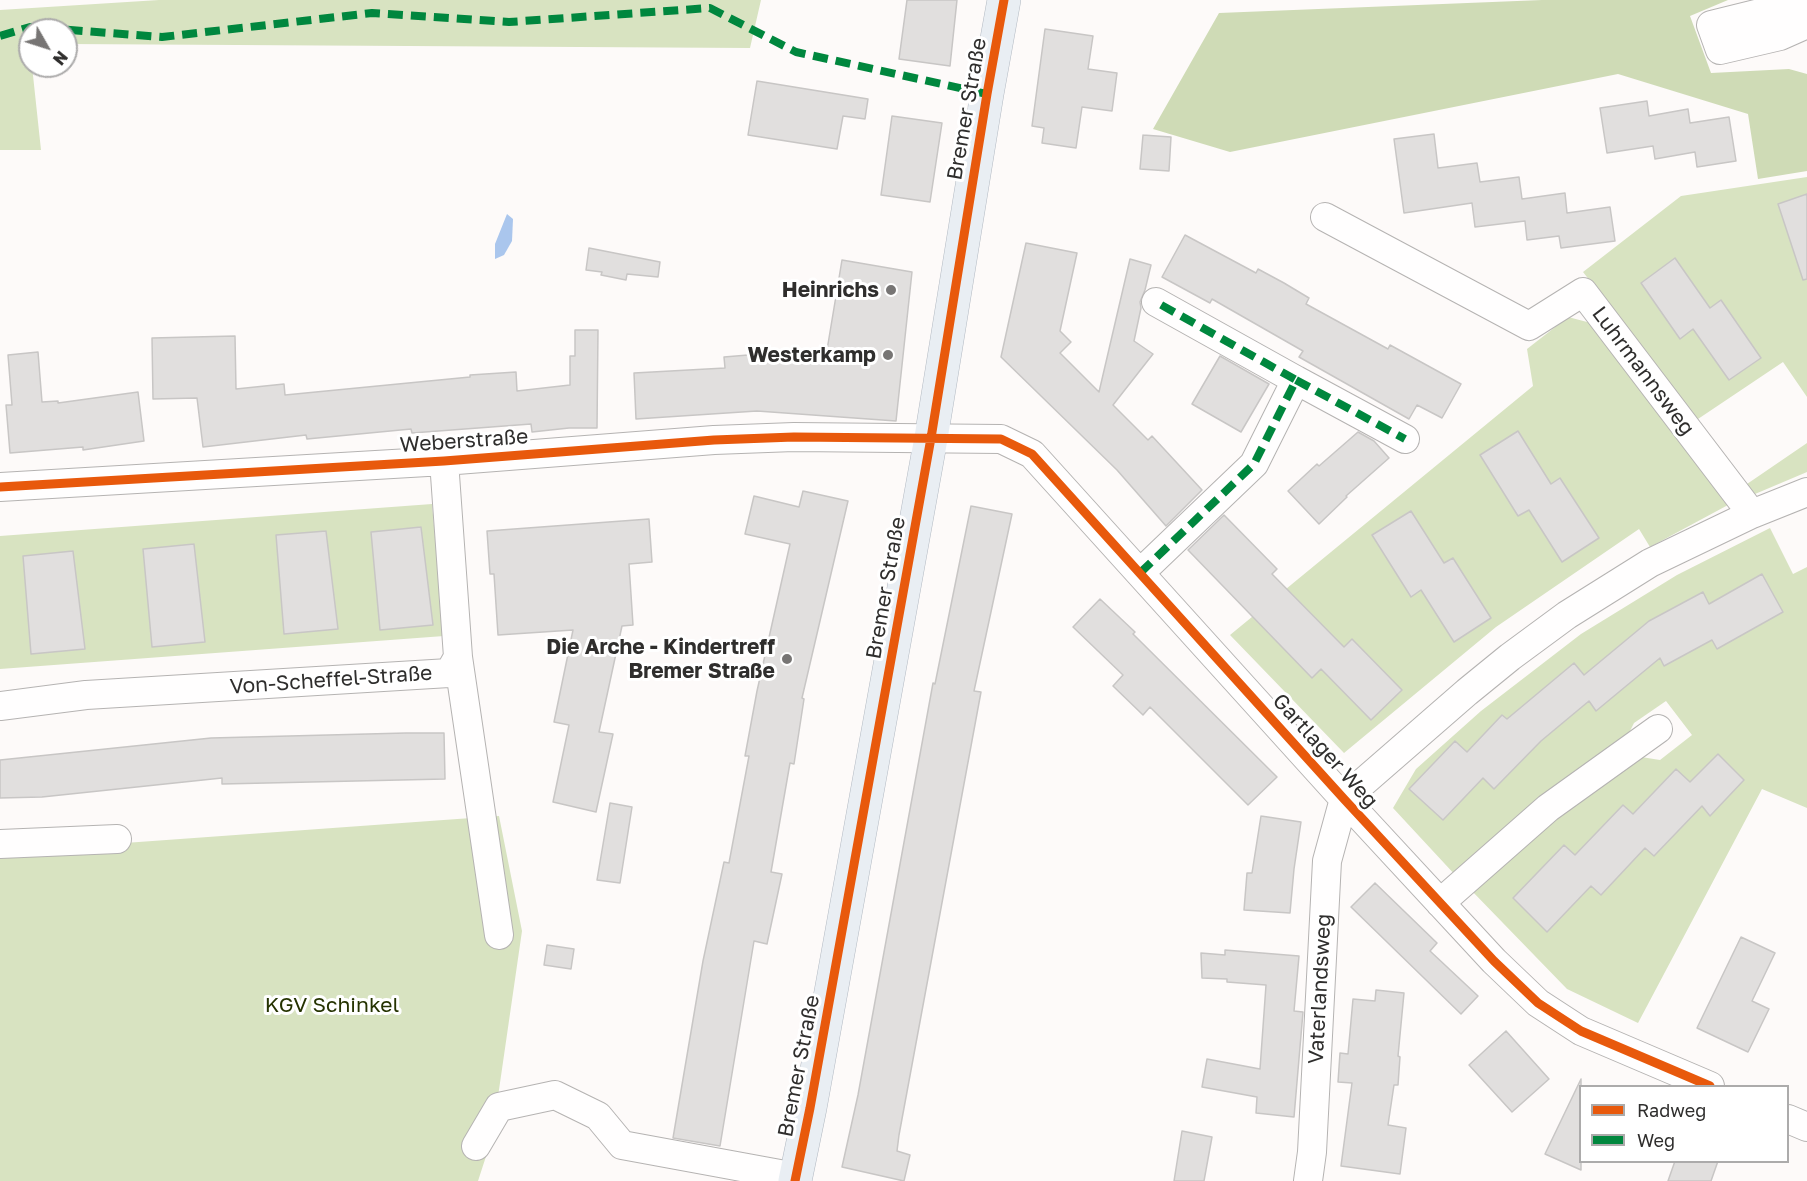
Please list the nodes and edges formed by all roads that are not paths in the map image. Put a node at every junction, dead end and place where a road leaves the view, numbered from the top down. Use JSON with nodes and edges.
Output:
{"nodes":[{"id":1,"x":1004,"y":0,"type":"edge"},
{"id":2,"x":1807,"y":14,"type":"edge"},
{"id":3,"x":1807,"y":24,"type":"edge"},
{"id":4,"x":1325,"y":217,"type":"dead end"},
{"id":5,"x":1155,"y":302,"type":"dead end"},
{"id":6,"x":1296,"y":380,"type":"junction"},
{"id":7,"x":931,"y":438,"type":"junction"},
{"id":8,"x":1405,"y":439,"type":"dead end"},
{"id":9,"x":444,"y":461,"type":"junction"},
{"id":10,"x":0,"y":487,"type":"edge"},
{"id":11,"x":1807,"y":492,"type":"edge"},
{"id":12,"x":1752,"y":514,"type":"junction"},
{"id":13,"x":1140,"y":573,"type":"junction"},
{"id":14,"x":458,"y":657,"type":"junction"},
{"id":15,"x":0,"y":706,"type":"edge"},
{"id":16,"x":1658,"y":729,"type":"dead end"},
{"id":17,"x":1344,"y":799,"type":"junction"},
{"id":18,"x":117,"y":839,"type":"dead end"},
{"id":19,"x":0,"y":844,"type":"edge"},
{"id":20,"x":1440,"y":903,"type":"junction"},
{"id":21,"x":499,"y":935,"type":"dead end"},
{"id":22,"x":1708,"y":1085,"type":"edge"},
{"id":23,"x":1789,"y":1119,"type":"edge"},
{"id":24,"x":1807,"y":1127,"type":"edge"},
{"id":25,"x":476,"y":1146,"type":"dead end"},
{"id":26,"x":795,"y":1179,"type":"edge"},
{"id":27,"x":1308,"y":1181,"type":"edge"}],
"edges":[{"from":1,"to":7,"type":"main road","name":"Bremer Straße"},
{"from":2,"to":3,"type":"street"},
{"from":4,"to":12,"type":"street","name":"Luhrmannsweg"},
{"from":5,"to":6,"type":"street"},
{"from":6,"to":8,"type":"street"},
{"from":6,"to":13,"type":"street"},
{"from":7,"to":9,"type":"street","name":"Weberstraße"},
{"from":7,"to":13,"type":"street","name":"Gartlager Weg"},
{"from":7,"to":26,"type":"main road","name":"Bremer Straße"},
{"from":9,"to":10,"type":"street","name":"Weberstraße"},
{"from":9,"to":14,"type":"street","name":"Von-Scheffel-Straße"},
{"from":11,"to":12,"type":"street"},
{"from":12,"to":17,"type":"street"},
{"from":13,"to":17,"type":"street","name":"Gartlager Weg"},
{"from":14,"to":15,"type":"street","name":"Von-Scheffel-Straße"},
{"from":14,"to":21,"type":"street"},
{"from":16,"to":20,"type":"street"},
{"from":17,"to":20,"type":"street","name":"Gartlager Weg"},
{"from":17,"to":27,"type":"street","name":"Vaterlandsweg"},
{"from":18,"to":19,"type":"street"},
{"from":20,"to":22,"type":"street","name":"Gartlager Weg"},
{"from":23,"to":24,"type":"street"},
{"from":25,"to":26,"type":"street"}]}
